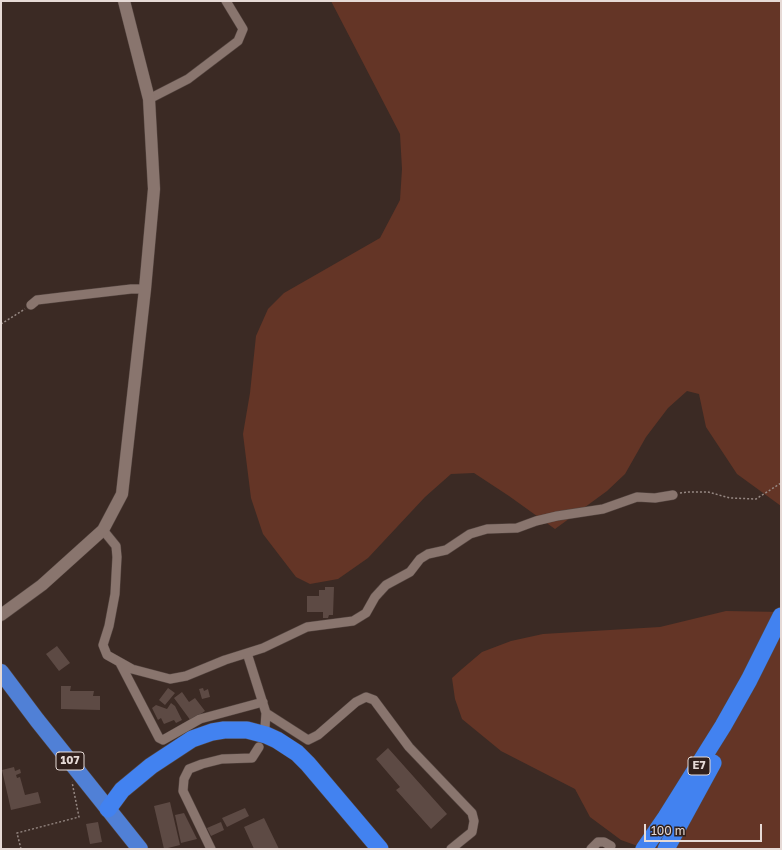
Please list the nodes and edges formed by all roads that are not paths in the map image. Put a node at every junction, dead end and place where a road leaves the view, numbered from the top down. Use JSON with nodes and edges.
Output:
{"nodes":[{"id":1,"x":124,"y":1,"type":"edge"},
{"id":2,"x":226,"y":1,"type":"edge"},
{"id":3,"x":149,"y":99,"type":"junction"},
{"id":4,"x":145,"y":289,"type":"junction"},
{"id":5,"x":31,"y":305,"type":"road end"},
{"id":6,"x":673,"y":495,"type":"road end"},
{"id":7,"x":103,"y":530,"type":"junction"},
{"id":8,"x":1,"y":615,"type":"edge"},
{"id":9,"x":781,"y":616,"type":"edge"},
{"id":10,"x":781,"y":629,"type":"edge"},
{"id":11,"x":247,"y":653,"type":"junction"},
{"id":12,"x":120,"y":663,"type":"junction"},
{"id":13,"x":1,"y":672,"type":"edge"},
{"id":14,"x":751,"y":681,"type":"junction"},
{"id":15,"x":263,"y":702,"type":"junction"},
{"id":16,"x":266,"y":713,"type":"junction"},
{"id":17,"x":265,"y":727,"type":"dead end"},
{"id":18,"x":259,"y":747,"type":"dead end"},
{"id":19,"x":108,"y":809,"type":"junction"},
{"id":20,"x":611,"y":846,"type":"dead end"},
{"id":21,"x":140,"y":849,"type":"edge"},
{"id":22,"x":211,"y":849,"type":"edge"},
{"id":23,"x":367,"y":849,"type":"edge"},
{"id":24,"x":380,"y":849,"type":"edge"},
{"id":25,"x":451,"y":849,"type":"edge"},
{"id":26,"x":591,"y":849,"type":"edge"},
{"id":27,"x":631,"y":849,"type":"edge"},
{"id":28,"x":644,"y":849,"type":"edge"},
{"id":29,"x":649,"y":849,"type":"edge"},
{"id":30,"x":666,"y":849,"type":"edge"}],
"edges":[{"from":1,"to":3,"type":"street"},
{"from":2,"to":3,"type":"street"},
{"from":3,"to":4,"type":"street"},
{"from":4,"to":5,"type":"street"},
{"from":4,"to":7,"type":"street"},
{"from":6,"to":11,"type":"street"},
{"from":7,"to":8,"type":"street"},
{"from":7,"to":12,"type":"street"},
{"from":9,"to":14,"type":"highway","number":"E7"},
{"from":10,"to":14,"type":"highway","number":"E7"},
{"from":11,"to":12,"type":"street"},
{"from":11,"to":15,"type":"street"},
{"from":12,"to":15,"type":"street"},
{"from":13,"to":19,"type":"highway","number":"107"},
{"from":14,"to":27,"type":"highway"},
{"from":14,"to":28,"type":"highway","number":"E7"},
{"from":14,"to":29,"type":"highway","number":"E7"},
{"from":14,"to":30,"type":"highway"},
{"from":15,"to":16,"type":"street"},
{"from":16,"to":17,"type":"street"},
{"from":16,"to":25,"type":"street"},
{"from":18,"to":22,"type":"street"},
{"from":19,"to":21,"type":"highway","number":"107"},
{"from":19,"to":23,"type":"highway"},
{"from":19,"to":24,"type":"highway"},
{"from":20,"to":26,"type":"street"}]}
